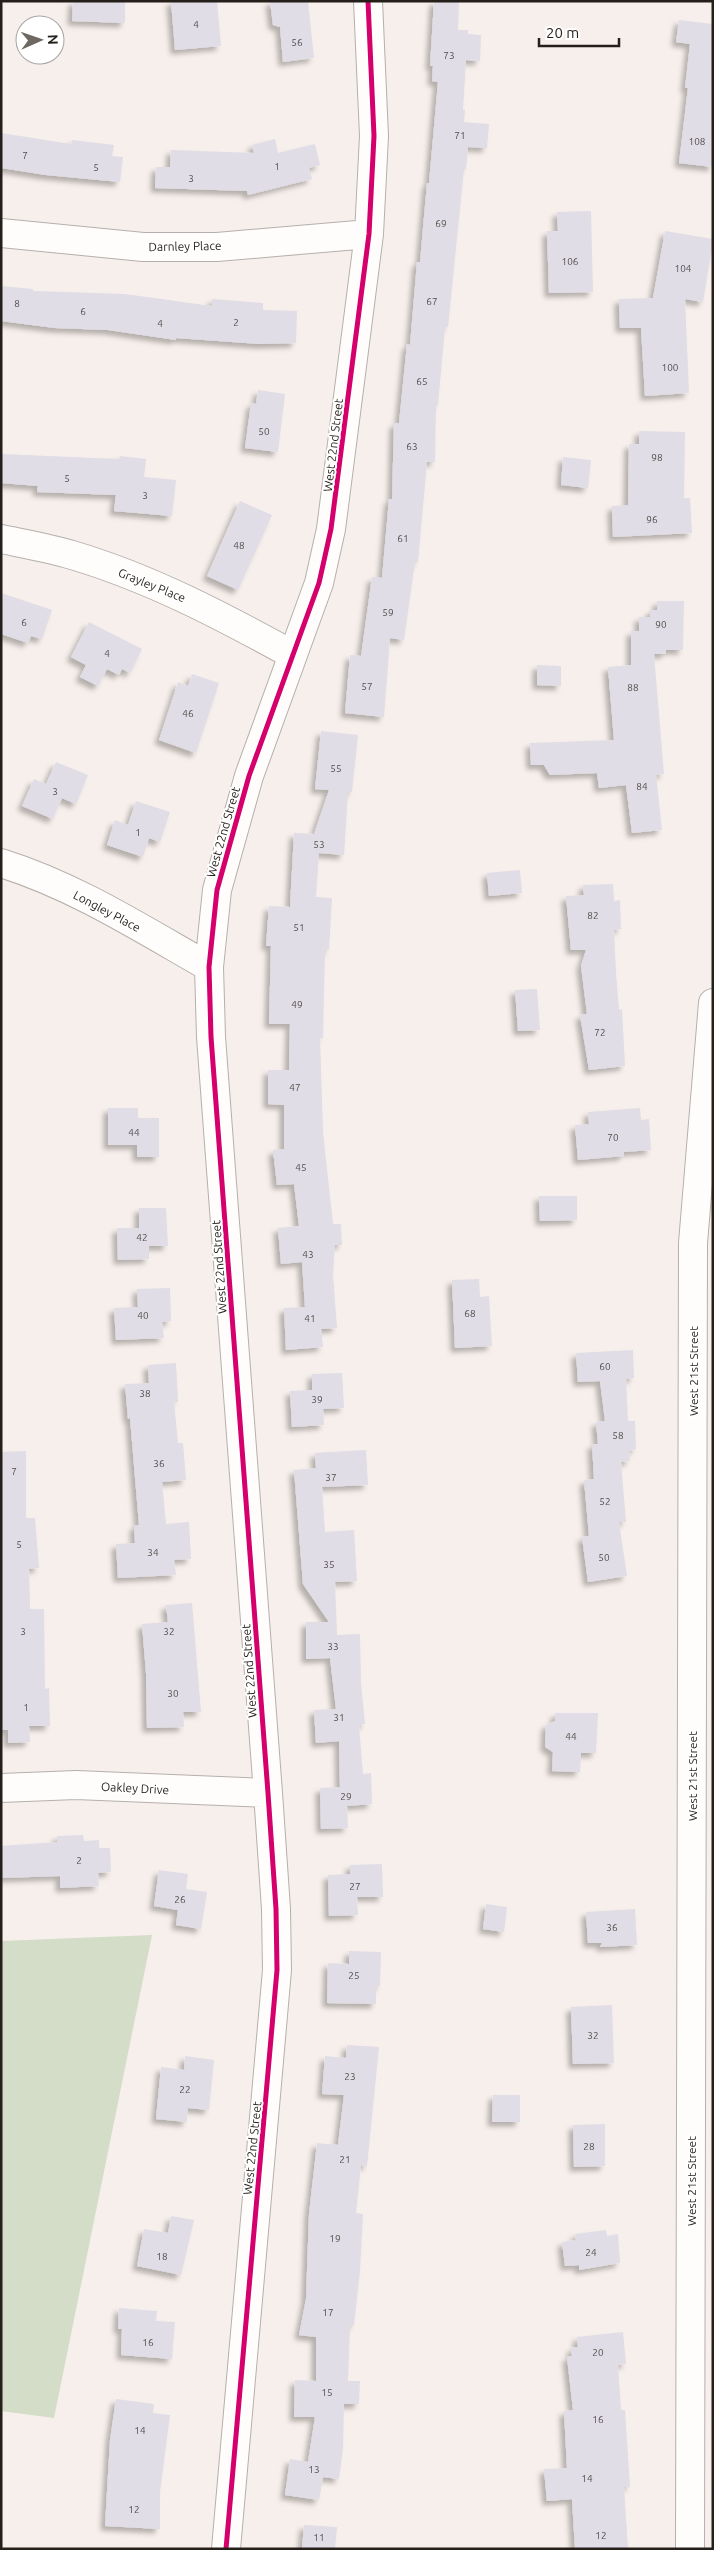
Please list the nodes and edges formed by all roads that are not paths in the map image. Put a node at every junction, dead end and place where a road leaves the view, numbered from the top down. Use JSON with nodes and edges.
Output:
{"nodes":[{"id":1,"x":368,"y":1,"type":"edge"},
{"id":2,"x":1,"y":233,"type":"edge"},
{"id":3,"x":369,"y":234,"type":"junction"},
{"id":4,"x":1,"y":539,"type":"edge"},
{"id":5,"x":294,"y":655,"type":"junction"},
{"id":6,"x":1,"y":863,"type":"edge"},
{"id":7,"x":209,"y":967,"type":"junction"},
{"id":8,"x":713,"y":1003,"type":"edge"},
{"id":9,"x":710,"y":1064,"type":"edge"},
{"id":10,"x":1,"y":1788,"type":"edge"},
{"id":11,"x":268,"y":1793,"type":"junction"},
{"id":12,"x":702,"y":2466,"type":"edge"},
{"id":13,"x":226,"y":2549,"type":"edge"},
{"id":14,"x":690,"y":2549,"type":"edge"}],
"edges":[{"from":1,"to":3,"type":"street","name":"West 22nd Street"},
{"from":2,"to":3,"type":"street","name":"Darnley Place"},
{"from":3,"to":5,"type":"street","name":"West 22nd Street"},
{"from":4,"to":5,"type":"street","name":"Grayley Place"},
{"from":5,"to":7,"type":"street","name":"West 22nd Street"},
{"from":6,"to":7,"type":"street","name":"Longley Place"},
{"from":7,"to":11,"type":"street","name":"West 22nd Street"},
{"from":8,"to":9,"type":"street","name":"West 21st Street"},
{"from":9,"to":12,"type":"street","name":"West 21st Street"},
{"from":10,"to":11,"type":"street","name":"Oakley Drive"},
{"from":11,"to":13,"type":"street","name":"West 22nd Street"},
{"from":12,"to":14,"type":"street","name":"West 21st Street"}]}
